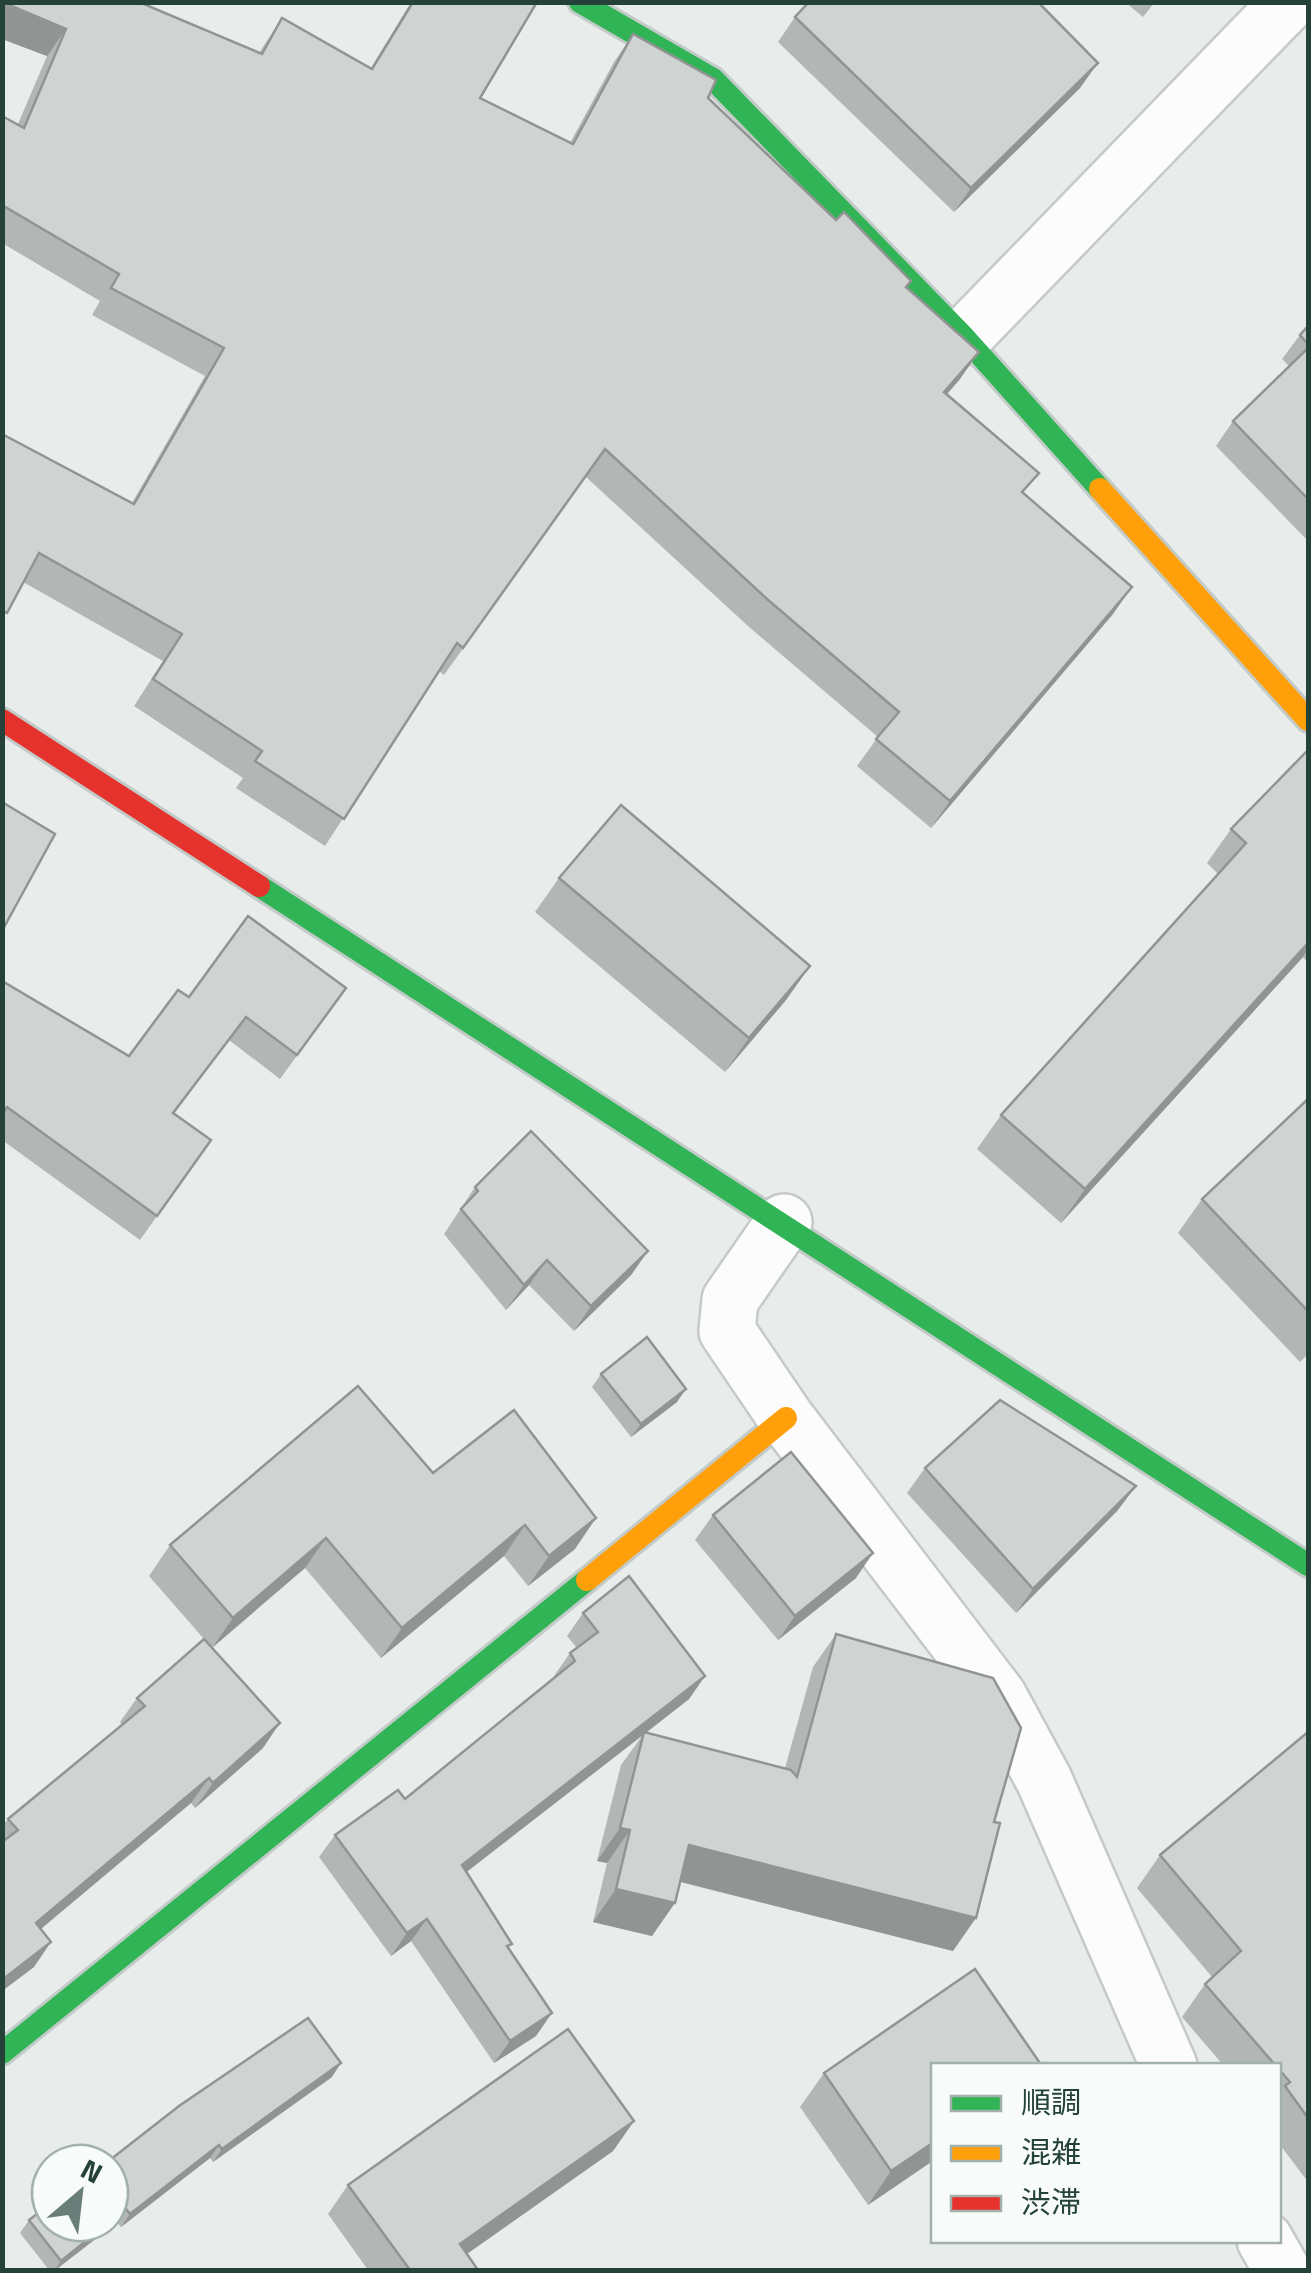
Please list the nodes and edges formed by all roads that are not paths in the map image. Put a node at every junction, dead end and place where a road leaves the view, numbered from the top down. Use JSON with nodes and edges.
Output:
{"nodes":[{"id":1,"x":580,"y":2,"type":"edge"},
{"id":2,"x":1289,"y":2,"type":"edge"},
{"id":3,"x":964,"y":337,"type":"junction"},
{"id":4,"x":2,"y":720,"type":"edge"},
{"id":5,"x":1308,"y":720,"type":"edge"},
{"id":6,"x":784,"y":1222,"type":"junction"},
{"id":7,"x":786,"y":1418,"type":"junction"},
{"id":8,"x":1308,"y":1565,"type":"edge"},
{"id":9,"x":2,"y":2053,"type":"edge"},
{"id":10,"x":1168,"y":2063,"type":"edge"},
{"id":11,"x":1267,"y":2243,"type":"edge"},
{"id":12,"x":1282,"y":2270,"type":"edge"}],
"edges":[{"from":1,"to":3,"type":"street"},
{"from":2,"to":3,"type":"street"},
{"from":3,"to":5,"type":"street"},
{"from":4,"to":6,"type":"street"},
{"from":6,"to":7,"type":"street"},
{"from":6,"to":8,"type":"street"},
{"from":7,"to":9,"type":"street"},
{"from":7,"to":10,"type":"street"},
{"from":11,"to":12,"type":"street"}]}
